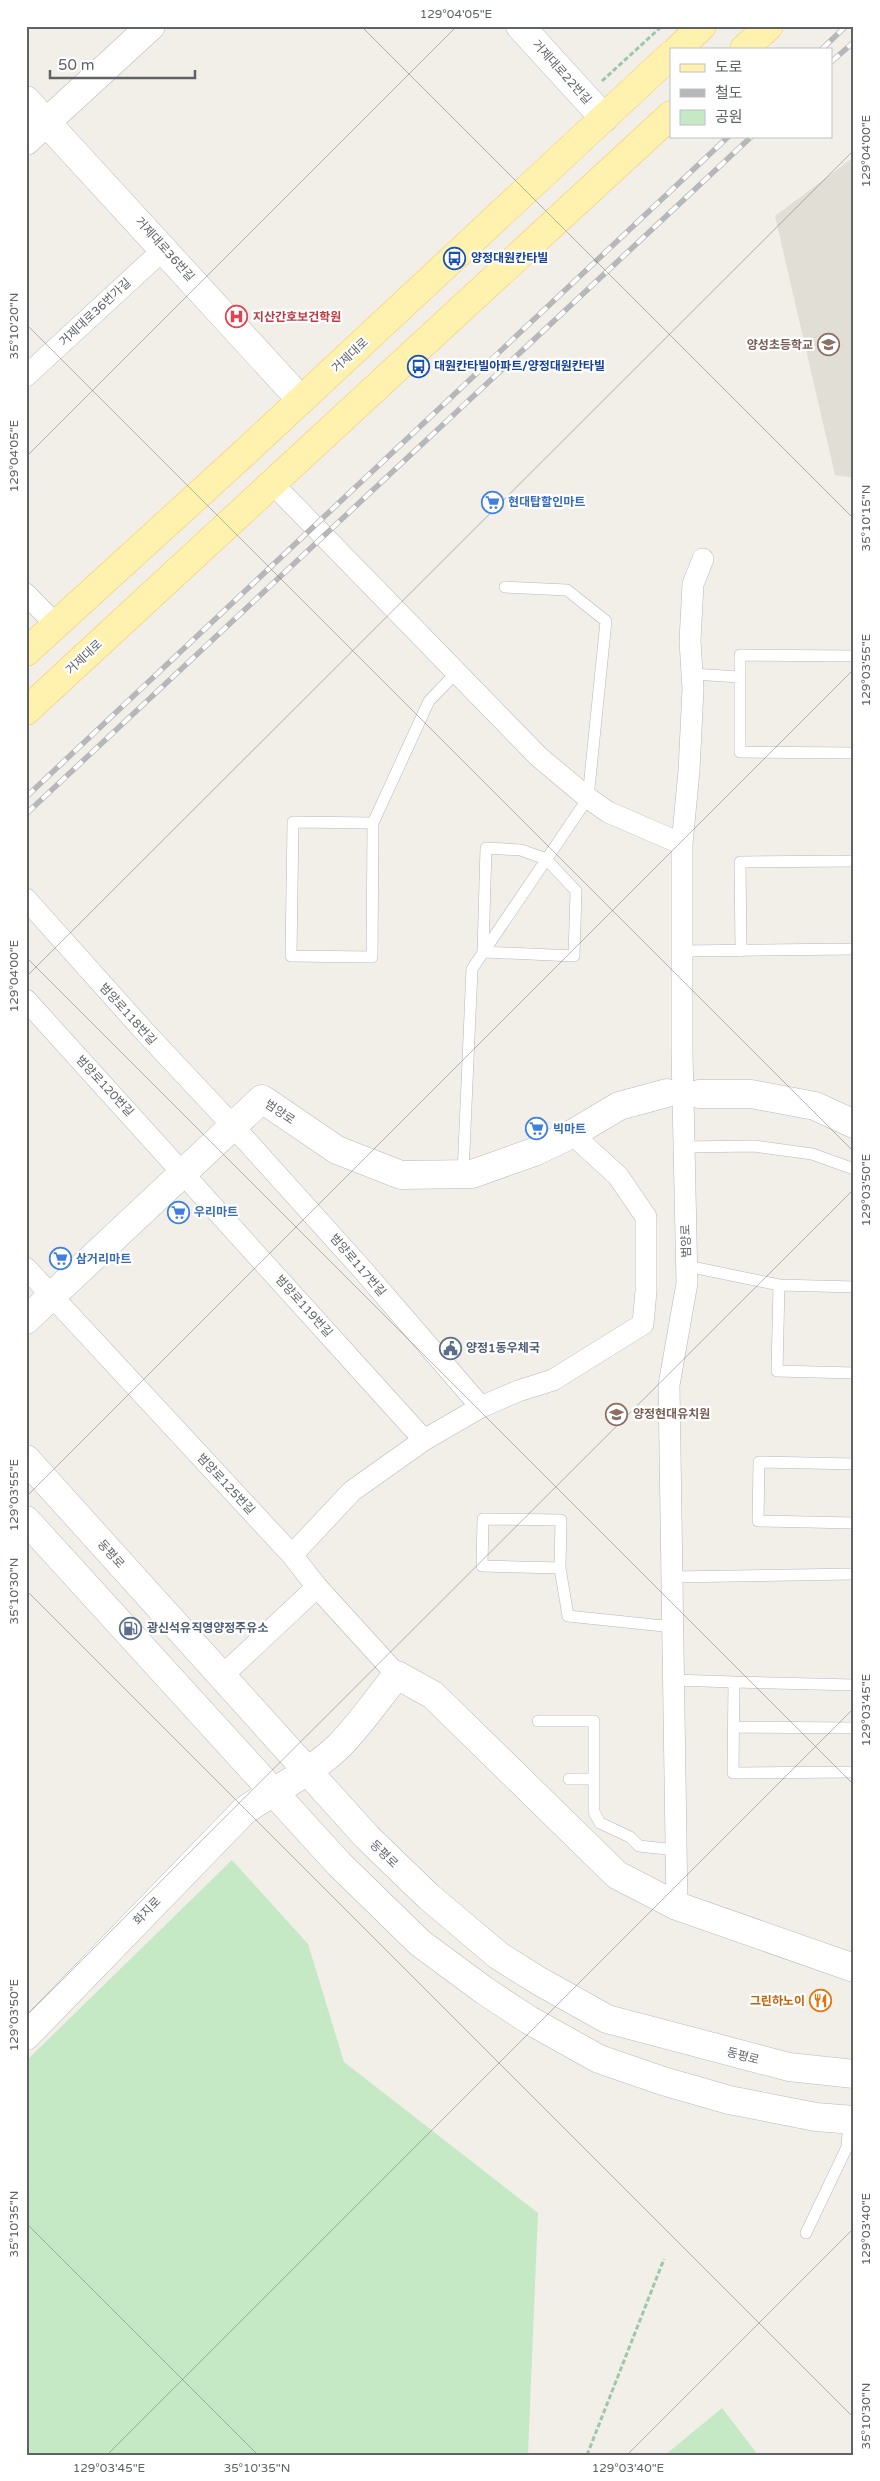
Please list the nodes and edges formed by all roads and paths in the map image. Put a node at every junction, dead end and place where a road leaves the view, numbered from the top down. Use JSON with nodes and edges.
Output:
{"nodes":[{"id":1,"x":151,"y":26,"type":"edge"},
{"id":2,"x":520,"y":26,"type":"edge"},
{"id":3,"x":662,"y":26,"type":"edge"},
{"id":4,"x":769,"y":26,"type":"edge"},
{"id":5,"x":745,"y":48,"type":"edge"},
{"id":6,"x":670,"y":56,"type":"edge"},
{"id":7,"x":585,"y":97,"type":"junction"},
{"id":8,"x":26,"y":100,"type":"edge"},
{"id":9,"x":670,"y":116,"type":"edge"},
{"id":10,"x":604,"y":118,"type":"junction"},
{"id":11,"x":47,"y":122,"type":"junction"},
{"id":12,"x":26,"y":141,"type":"edge"},
{"id":13,"x":164,"y":248,"type":"junction"},
{"id":14,"x":26,"y":376,"type":"edge"},
{"id":15,"x":301,"y":400,"type":"junction"},
{"id":16,"x":273,"y":484,"type":"junction"},
{"id":17,"x":703,"y":559,"type":"dead end"},
{"id":18,"x":506,"y":587,"type":"dead end"},
{"id":19,"x":26,"y":594,"type":"edge"},
{"id":20,"x":56,"y":625,"type":"junction"},
{"id":21,"x":26,"y":652,"type":"edge"},
{"id":22,"x":854,"y":656,"type":"edge"},
{"id":23,"x":457,"y":672,"type":"junction"},
{"id":24,"x":692,"y":674,"type":"junction"},
{"id":25,"x":740,"y":678,"type":"junction"},
{"id":26,"x":26,"y":711,"type":"edge"},
{"id":27,"x":854,"y":753,"type":"edge"},
{"id":28,"x":588,"y":798,"type":"junction"},
{"id":29,"x":373,"y":823,"type":"junction"},
{"id":30,"x":682,"y":844,"type":"junction"},
{"id":31,"x":546,"y":859,"type":"junction"},
{"id":32,"x":854,"y":861,"type":"edge"},
{"id":33,"x":26,"y":899,"type":"edge"},
{"id":34,"x":854,"y":949,"type":"edge"},
{"id":35,"x":682,"y":951,"type":"junction"},
{"id":36,"x":741,"y":951,"type":"junction"},
{"id":37,"x":483,"y":952,"type":"junction"},
{"id":38,"x":26,"y":1000,"type":"edge"},
{"id":39,"x":667,"y":1093,"type":"dead end"},
{"id":40,"x":699,"y":1094,"type":"dead end"},
{"id":41,"x":854,"y":1124,"type":"edge"},
{"id":42,"x":233,"y":1126,"type":"junction"},
{"id":43,"x":572,"y":1134,"type":"junction"},
{"id":44,"x":683,"y":1147,"type":"junction"},
{"id":45,"x":854,"y":1169,"type":"edge"},
{"id":46,"x":184,"y":1172,"type":"junction"},
{"id":47,"x":463,"y":1174,"type":"junction"},
{"id":48,"x":686,"y":1266,"type":"junction"},
{"id":49,"x":26,"y":1268,"type":"edge"},
{"id":50,"x":779,"y":1285,"type":"junction"},
{"id":51,"x":854,"y":1287,"type":"edge"},
{"id":52,"x":52,"y":1296,"type":"junction"},
{"id":53,"x":26,"y":1320,"type":"edge"},
{"id":54,"x":643,"y":1324,"type":"junction"},
{"id":55,"x":678,"y":1326,"type":"junction"},
{"id":56,"x":854,"y":1373,"type":"edge"},
{"id":57,"x":481,"y":1407,"type":"junction"},
{"id":58,"x":424,"y":1440,"type":"junction"},
{"id":59,"x":26,"y":1459,"type":"edge"},
{"id":60,"x":854,"y":1464,"type":"edge"},
{"id":61,"x":26,"y":1520,"type":"edge"},
{"id":62,"x":854,"y":1523,"type":"edge"},
{"id":63,"x":292,"y":1555,"type":"junction"},
{"id":64,"x":560,"y":1568,"type":"junction"},
{"id":65,"x":854,"y":1574,"type":"edge"},
{"id":66,"x":672,"y":1577,"type":"junction"},
{"id":67,"x":317,"y":1587,"type":"junction"},
{"id":68,"x":673,"y":1628,"type":"junction"},
{"id":69,"x":397,"y":1675,"type":"junction"},
{"id":70,"x":222,"y":1676,"type":"junction"},
{"id":71,"x":673,"y":1680,"type":"junction"},
{"id":72,"x":734,"y":1682,"type":"junction"},
{"id":73,"x":854,"y":1685,"type":"edge"},
{"id":74,"x":538,"y":1721,"type":"dead end"},
{"id":75,"x":733,"y":1726,"type":"junction"},
{"id":76,"x":854,"y":1728,"type":"edge"},
{"id":77,"x":307,"y":1772,"type":"junction"},
{"id":78,"x":854,"y":1772,"type":"edge"},
{"id":79,"x":569,"y":1779,"type":"dead end"},
{"id":80,"x":594,"y":1780,"type":"junction"},
{"id":81,"x":272,"y":1791,"type":"junction"},
{"id":82,"x":676,"y":1850,"type":"junction"},
{"id":83,"x":677,"y":1906,"type":"junction"},
{"id":84,"x":854,"y":1968,"type":"edge"},
{"id":85,"x":26,"y":2036,"type":"edge"},
{"id":86,"x":854,"y":2074,"type":"edge"},
{"id":87,"x":851,"y":2120,"type":"edge"},
{"id":88,"x":806,"y":2233,"type":"dead end"},
{"id":89,"x":664,"y":2259,"type":"dead end"},
{"id":90,"x":587,"y":2455,"type":"edge"}],
"edges":[{"from":1,"to":11,"type":"street"},
{"from":2,"to":7,"type":"street","name":"거제대로22번길"},
{"from":3,"to":7,"type":"path"},
{"from":4,"to":5,"type":"main road"},
{"from":6,"to":10,"type":"main road","name":"거제대로"},
{"from":7,"to":10,"type":"street","name":"거제대로22번길"},
{"from":8,"to":11,"type":"street","name":"거제대로36번길"},
{"from":9,"to":16,"type":"main road","name":"거제대로"},
{"from":10,"to":15,"type":"main road","name":"거제대로"},
{"from":11,"to":12,"type":"street"},
{"from":11,"to":13,"type":"street","name":"거제대로36번길"},
{"from":13,"to":14,"type":"street","name":"거제대로36번가길"},
{"from":13,"to":15,"type":"street","name":"거제대로36번길"},
{"from":15,"to":20,"type":"main road","name":"거제대로"},
{"from":16,"to":23,"type":"street"},
{"from":16,"to":26,"type":"main road","name":"거제대로"},
{"from":17,"to":24,"type":"street","name":"범양로"},
{"from":18,"to":28,"type":"lane"},
{"from":19,"to":20,"type":"street"},
{"from":20,"to":21,"type":"main road","name":"거제대로"},
{"from":22,"to":25,"type":"lane"},
{"from":23,"to":28,"type":"street"},
{"from":23,"to":29,"type":"lane"},
{"from":24,"to":25,"type":"lane"},
{"from":24,"to":30,"type":"street","name":"범양로"},
{"from":25,"to":27,"type":"lane"},
{"from":28,"to":30,"type":"street"},
{"from":28,"to":31,"type":"lane"},
{"from":29,"to":29,"type":"lane"},
{"from":30,"to":35,"type":"street","name":"범양로"},
{"from":31,"to":37,"type":"lane"},
{"from":31,"to":37,"type":"lane"},
{"from":31,"to":37,"type":"lane"},
{"from":32,"to":36,"type":"lane"},
{"from":33,"to":42,"type":"street","name":"범양로118번길"},
{"from":34,"to":36,"type":"lane"},
{"from":35,"to":36,"type":"lane"},
{"from":35,"to":44,"type":"street","name":"범양로"},
{"from":37,"to":47,"type":"lane"},
{"from":38,"to":46,"type":"street","name":"범양로120번길"},
{"from":39,"to":43,"type":"street","name":"범양로"},
{"from":40,"to":41,"type":"street"},
{"from":42,"to":46,"type":"street","name":"범양로"},
{"from":42,"to":47,"type":"street","name":"범양로"},
{"from":42,"to":57,"type":"street","name":"범양로117번길"},
{"from":43,"to":47,"type":"street","name":"범양로"},
{"from":43,"to":54,"type":"street"},
{"from":44,"to":45,"type":"lane"},
{"from":44,"to":48,"type":"street","name":"범양로"},
{"from":46,"to":52,"type":"street","name":"범양로"},
{"from":46,"to":58,"type":"street","name":"범양로119번길"},
{"from":48,"to":50,"type":"lane"},
{"from":48,"to":55,"type":"street","name":"범양로"},
{"from":49,"to":52,"type":"street","name":"범양로125번길"},
{"from":50,"to":51,"type":"lane"},
{"from":50,"to":56,"type":"lane"},
{"from":52,"to":53,"type":"street","name":"범양로"},
{"from":52,"to":63,"type":"street","name":"범양로125번길"},
{"from":54,"to":55,"type":"street"},
{"from":54,"to":57,"type":"street"},
{"from":55,"to":66,"type":"street","name":"범양로"},
{"from":57,"to":58,"type":"street"},
{"from":58,"to":63,"type":"street"},
{"from":59,"to":70,"type":"street","name":"동평로"},
{"from":60,"to":62,"type":"lane"},
{"from":61,"to":81,"type":"street"},
{"from":63,"to":67,"type":"street","name":"범양로125번길"},
{"from":64,"to":64,"type":"lane"},
{"from":64,"to":68,"type":"lane"},
{"from":65,"to":66,"type":"lane"},
{"from":66,"to":68,"type":"street","name":"범양로"},
{"from":67,"to":69,"type":"street","name":"범양로125번길"},
{"from":67,"to":70,"type":"street"},
{"from":68,"to":71,"type":"street","name":"범양로"},
{"from":69,"to":77,"type":"street","name":"화지로"},
{"from":69,"to":83,"type":"street"},
{"from":70,"to":77,"type":"street","name":"동평로"},
{"from":71,"to":72,"type":"lane"},
{"from":71,"to":82,"type":"street","name":"범양로"},
{"from":72,"to":73,"type":"lane"},
{"from":72,"to":75,"type":"lane"},
{"from":74,"to":80,"type":"lane"},
{"from":75,"to":76,"type":"lane"},
{"from":75,"to":78,"type":"lane"},
{"from":77,"to":81,"type":"street","name":"화지로"},
{"from":77,"to":86,"type":"street","name":"동평로"},
{"from":79,"to":80,"type":"lane"},
{"from":80,"to":82,"type":"lane"},
{"from":81,"to":85,"type":"street","name":"화지로"},
{"from":81,"to":87,"type":"street"},
{"from":82,"to":83,"type":"street","name":"범양로"},
{"from":83,"to":84,"type":"street"},
{"from":87,"to":88,"type":"lane"},
{"from":89,"to":90,"type":"path"}]}
